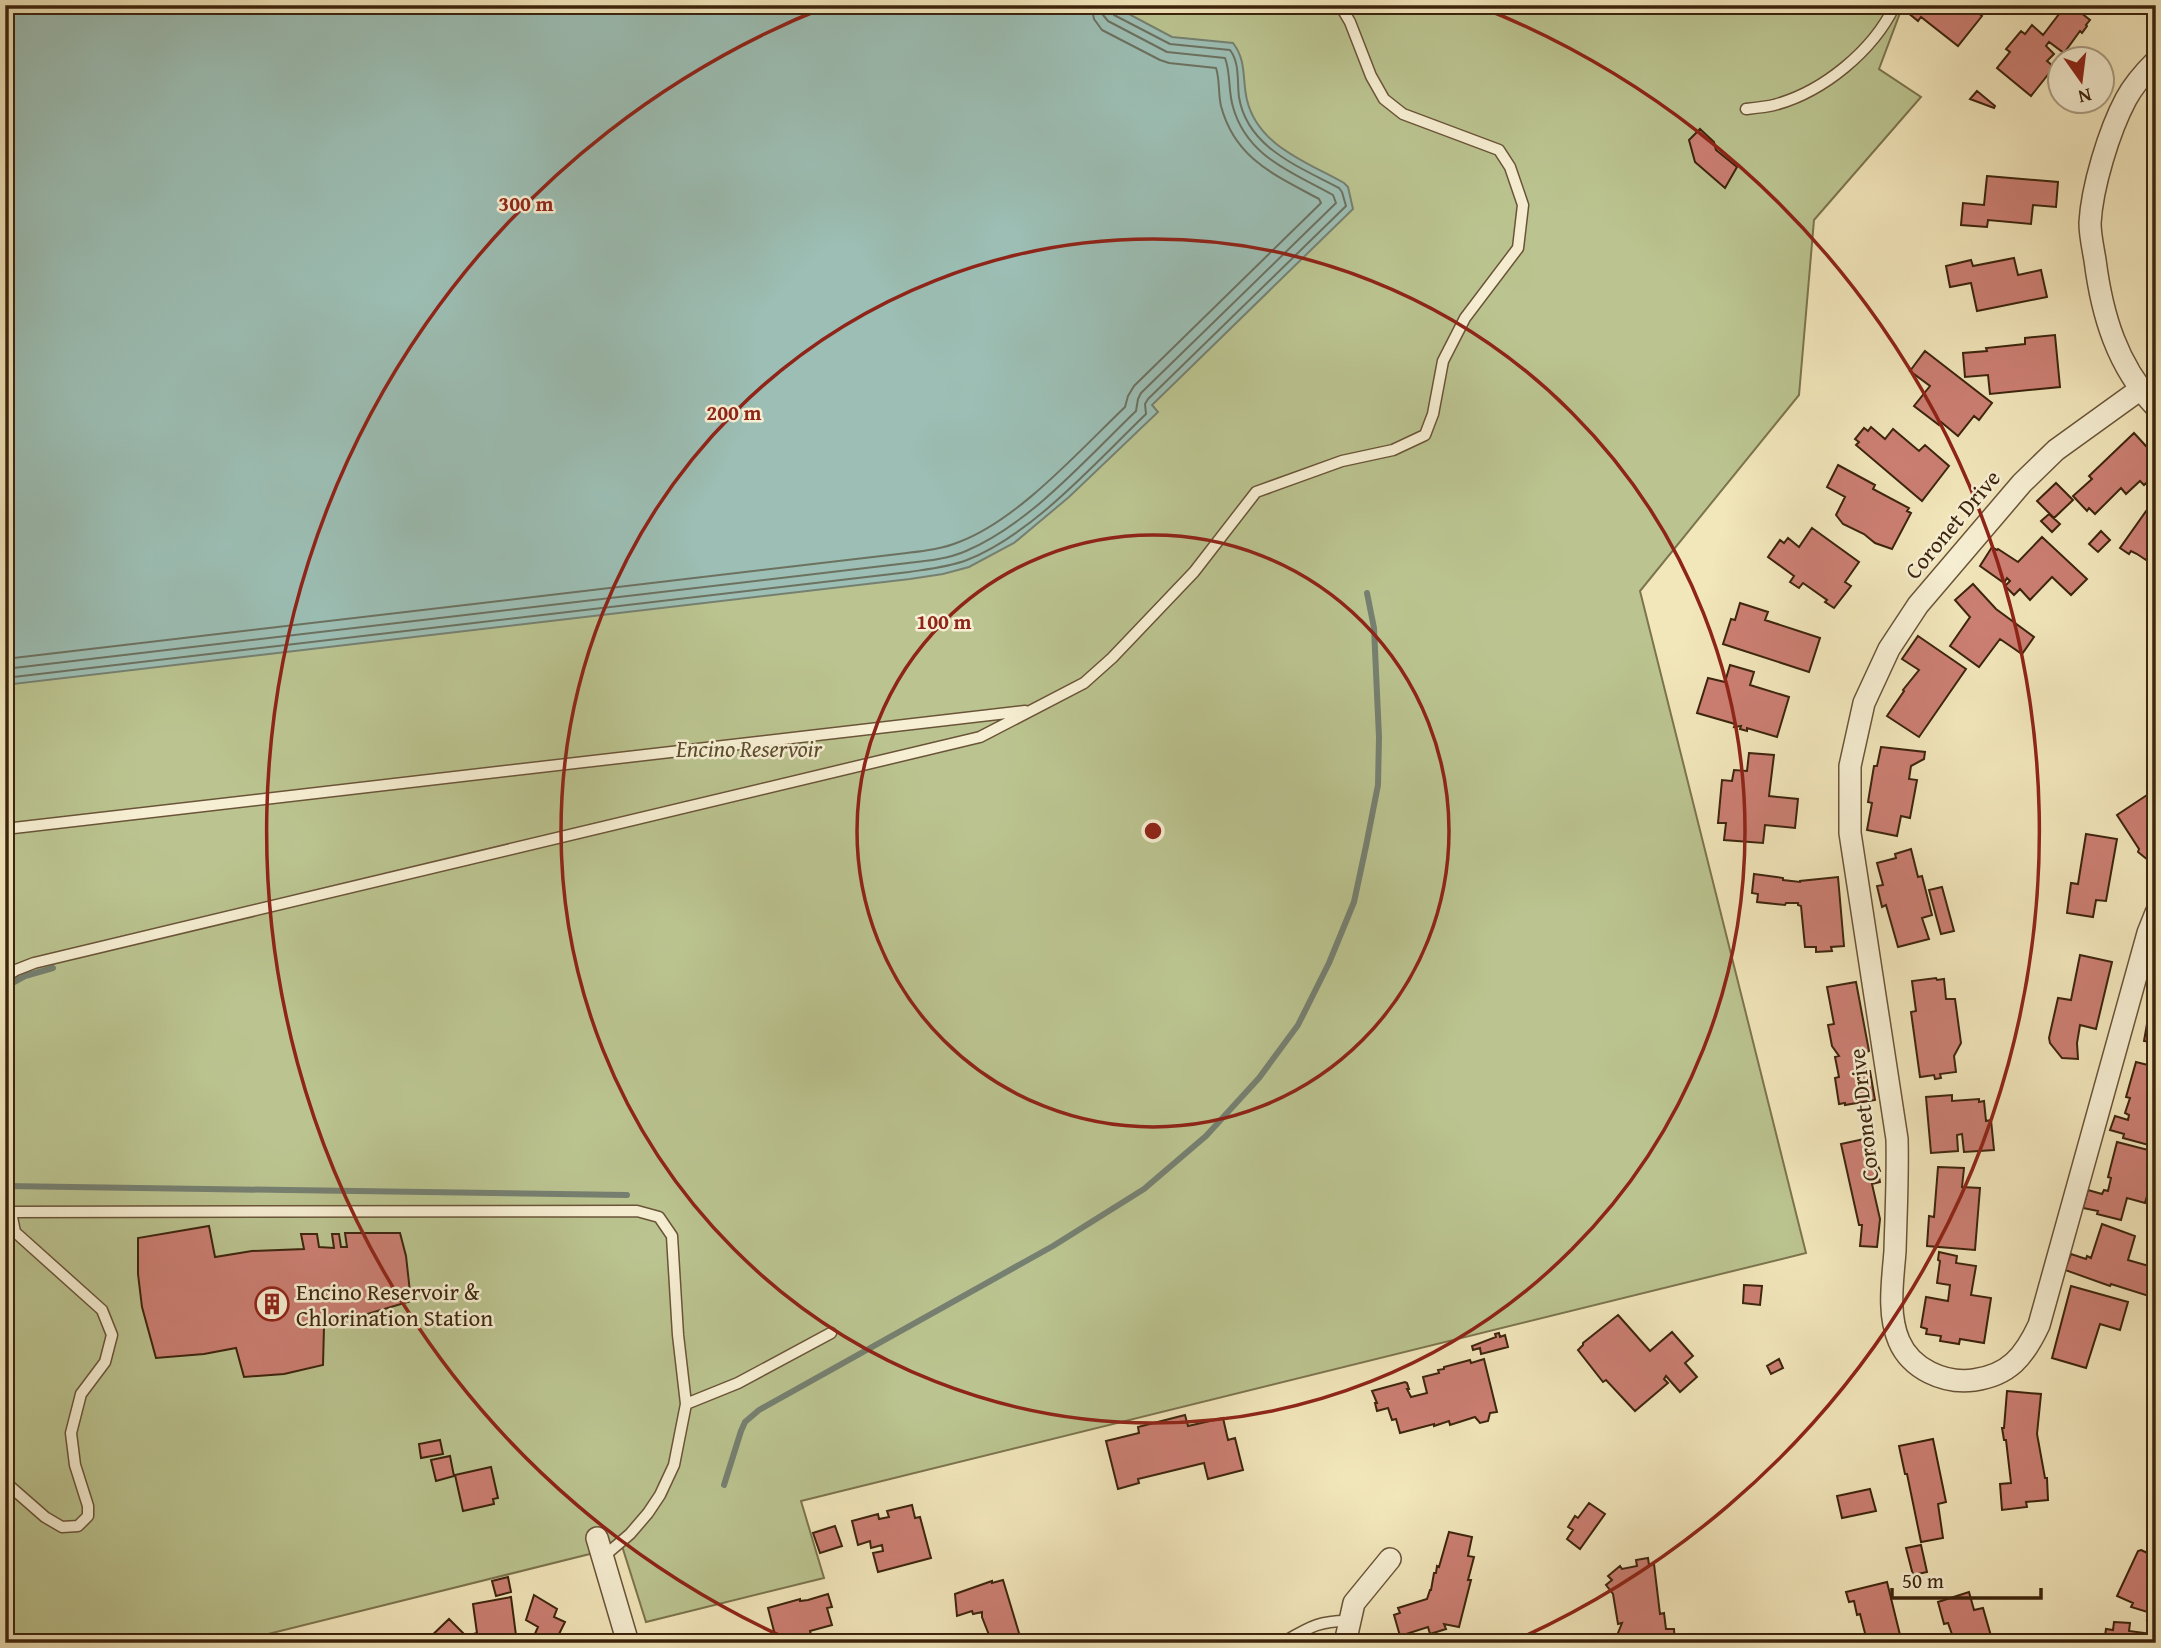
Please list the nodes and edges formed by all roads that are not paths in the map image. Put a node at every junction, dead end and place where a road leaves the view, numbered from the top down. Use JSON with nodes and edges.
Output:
{"nodes":[{"id":1,"x":1340,"y":5,"type":"edge"},
{"id":2,"x":1895,"y":5,"type":"edge"},
{"id":3,"x":2156,"y":61,"type":"edge"},
{"id":4,"x":1746,"y":109,"type":"dead end"},
{"id":5,"x":2142,"y":388,"type":"junction"},
{"id":6,"x":2156,"y":407,"type":"edge"},
{"id":7,"x":1035,"y":710,"type":"junction"},
{"id":8,"x":5,"y":829,"type":"edge"},
{"id":9,"x":2156,"y":914,"type":"edge"},
{"id":10,"x":5,"y":977,"type":"edge"},
{"id":11,"x":8,"y":1212,"type":"edge"},
{"id":12,"x":831,"y":1334,"type":"dead end"},
{"id":13,"x":686,"y":1404,"type":"junction"},
{"id":14,"x":5,"y":1482,"type":"edge"},
{"id":15,"x":600,"y":1548,"type":"joint"},
{"id":16,"x":1390,"y":1559,"type":"dead end"},
{"id":17,"x":1350,"y":1621,"type":"junction"},
{"id":18,"x":628,"y":1643,"type":"edge"},
{"id":19,"x":1282,"y":1643,"type":"edge"},
{"id":20,"x":1345,"y":1643,"type":"edge"}],
"edges":[{"from":1,"to":7,"type":"lane"},
{"from":2,"to":4,"type":"lane"},
{"from":3,"to":5,"type":"street"},
{"from":5,"to":6,"type":"street"},
{"from":5,"to":9,"type":"street","name":"Coronet Drive"},
{"from":7,"to":8,"type":"lane"},
{"from":7,"to":10,"type":"lane"},
{"from":11,"to":13,"type":"lane"},
{"from":11,"to":14,"type":"lane"},
{"from":12,"to":13,"type":"lane"},
{"from":13,"to":15,"type":"lane"},
{"from":15,"to":18,"type":"street"},
{"from":16,"to":17,"type":"street"},
{"from":17,"to":19,"type":"lane"},
{"from":17,"to":20,"type":"street"}]}
